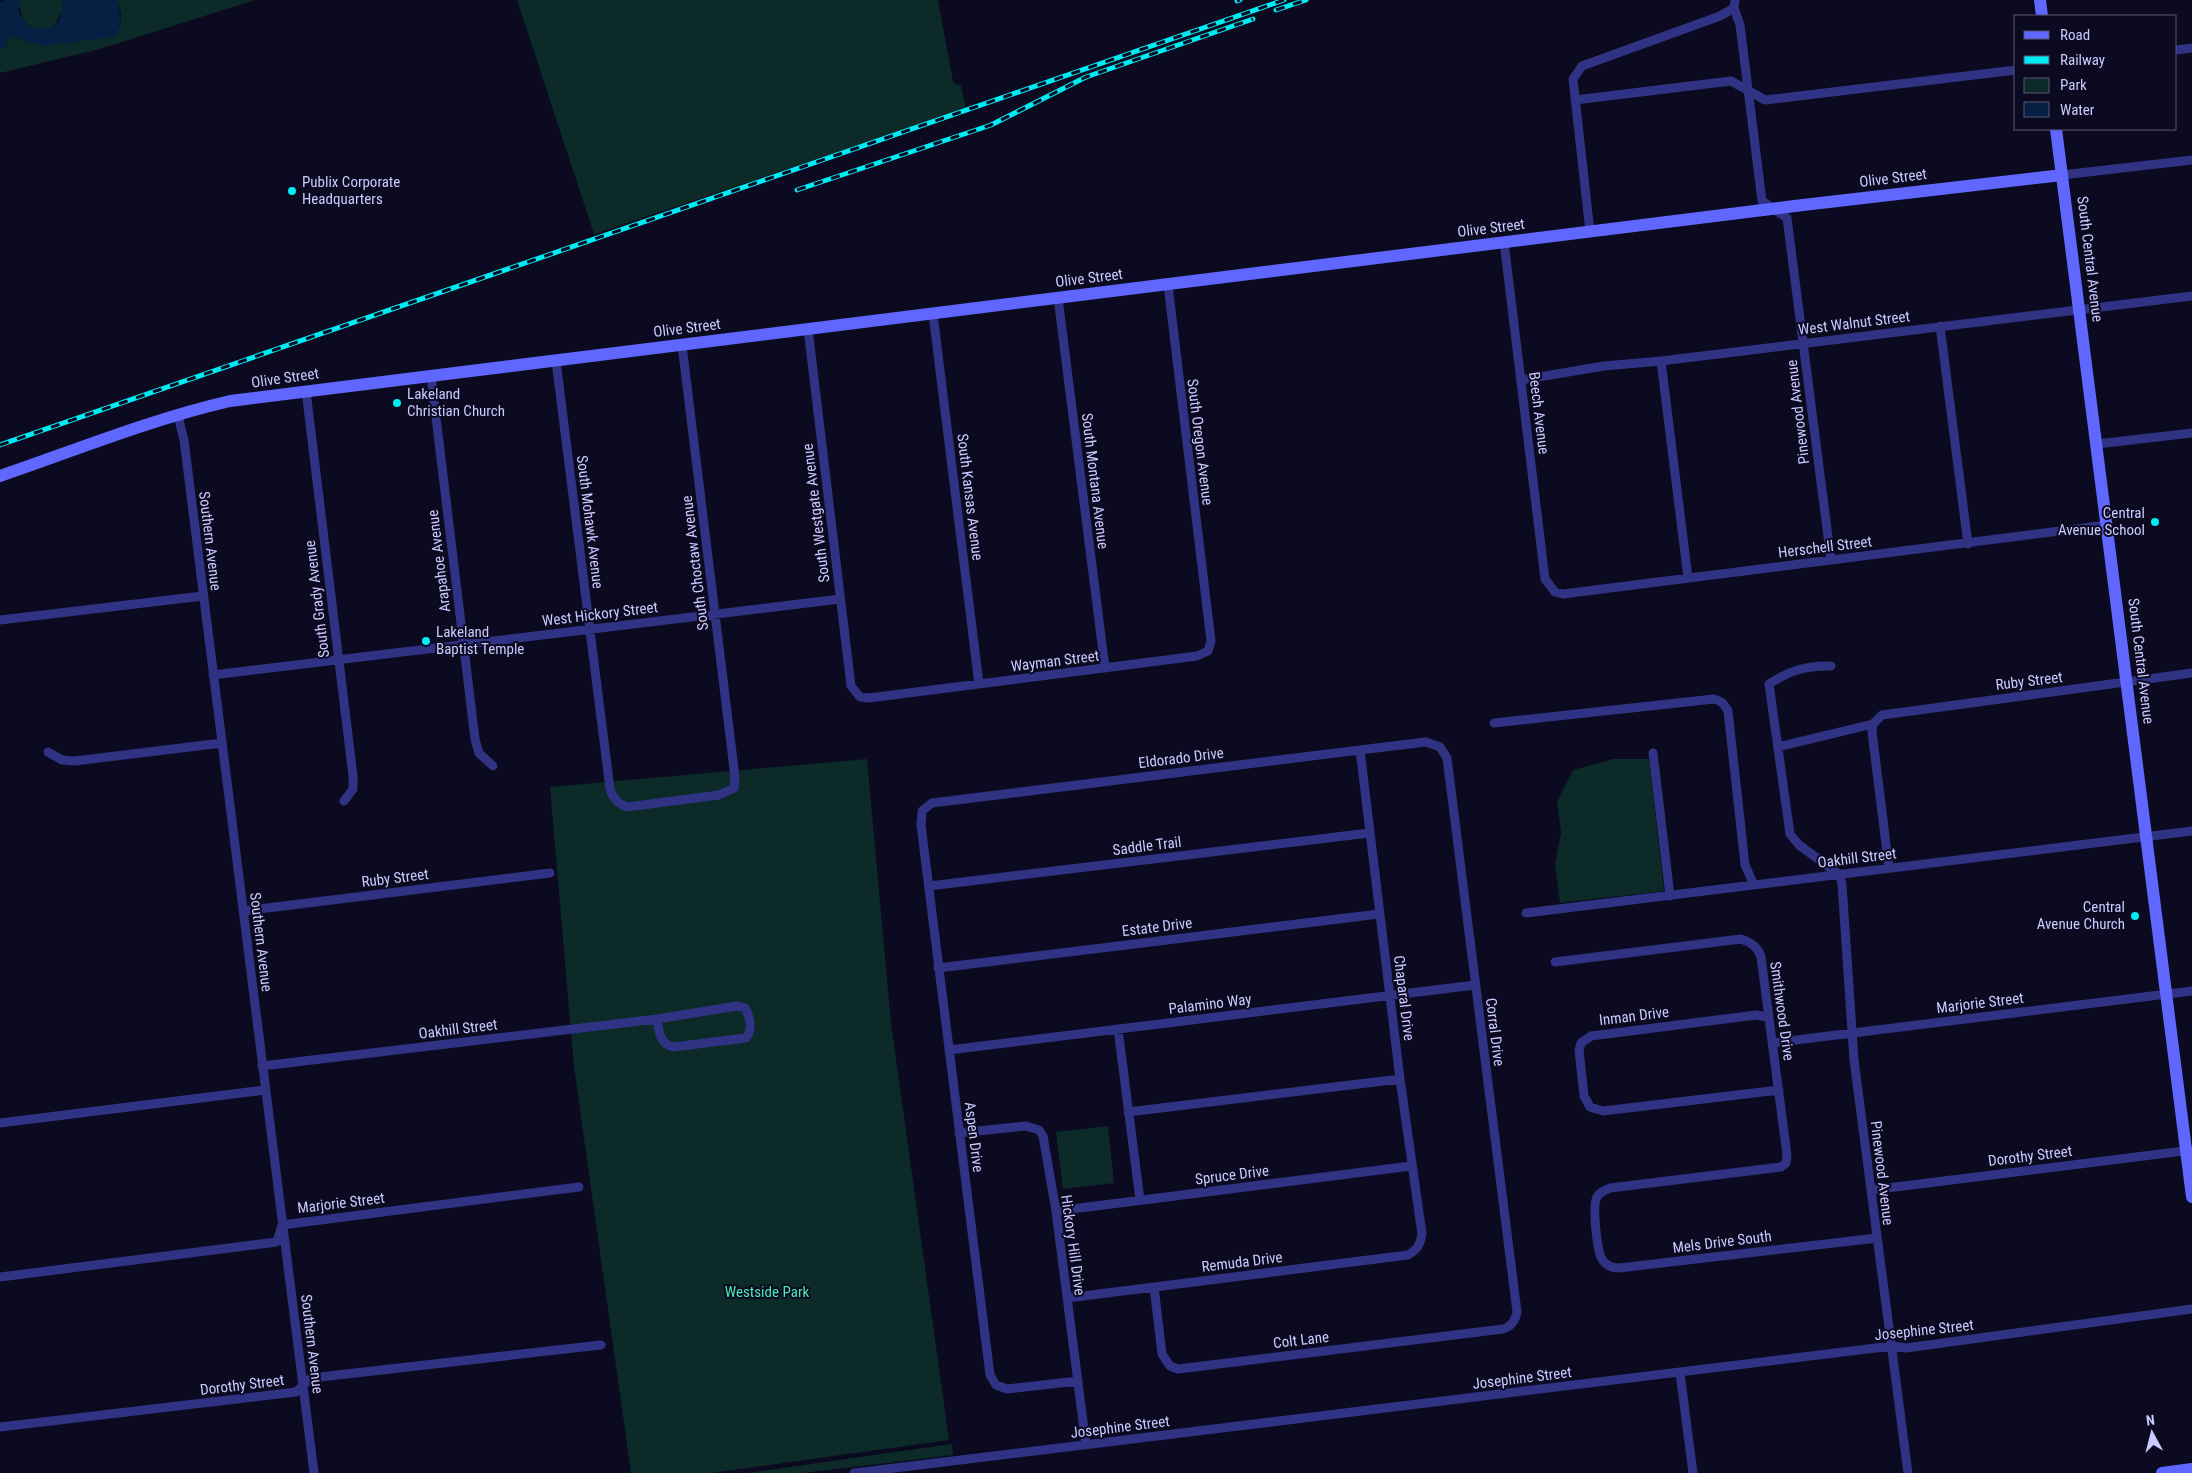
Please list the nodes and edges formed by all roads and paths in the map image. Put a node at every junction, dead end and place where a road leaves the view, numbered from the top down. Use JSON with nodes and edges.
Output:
{"nodes":[{"id":1,"x":2040,"y":0,"type":"edge"},
{"id":2,"x":1735,"y":4,"type":"edge"},
{"id":3,"x":2042,"y":15,"type":"edge"},
{"id":4,"x":2192,"y":48,"type":"edge"},
{"id":5,"x":2177,"y":50,"type":"edge"},
{"id":6,"x":2014,"y":70,"type":"edge"},
{"id":7,"x":1749,"y":92,"type":"junction"},
{"id":8,"x":1575,"y":100,"type":"junction"},
{"id":9,"x":2056,"y":130,"type":"edge"},
{"id":10,"x":2192,"y":160,"type":"edge"},
{"id":11,"x":2062,"y":175,"type":"junction"},
{"id":12,"x":1775,"y":209,"type":"junction"},
{"id":13,"x":1590,"y":232,"type":"junction"},
{"id":14,"x":1504,"y":242,"type":"junction"},
{"id":15,"x":1168,"y":285,"type":"junction"},
{"id":16,"x":2192,"y":296,"type":"edge"},
{"id":17,"x":1058,"y":298,"type":"junction"},
{"id":18,"x":2079,"y":309,"type":"junction"},
{"id":19,"x":933,"y":314,"type":"junction"},
{"id":20,"x":1940,"y":326,"type":"junction"},
{"id":21,"x":808,"y":329,"type":"junction"},
{"id":22,"x":1804,"y":343,"type":"junction"},
{"id":23,"x":682,"y":345,"type":"junction"},
{"id":24,"x":556,"y":361,"type":"junction"},
{"id":25,"x":1661,"y":361,"type":"junction"},
{"id":26,"x":431,"y":376,"type":"junction"},
{"id":27,"x":1521,"y":380,"type":"junction"},
{"id":28,"x":306,"y":391,"type":"junction"},
{"id":29,"x":178,"y":416,"type":"junction"},
{"id":30,"x":2192,"y":433,"type":"edge"},
{"id":31,"x":2097,"y":444,"type":"junction"},
{"id":32,"x":0,"y":476,"type":"edge"},
{"id":33,"x":2107,"y":525,"type":"junction"},
{"id":34,"x":1968,"y":544,"type":"junction"},
{"id":35,"x":1830,"y":560,"type":"junction"},
{"id":36,"x":1688,"y":578,"type":"junction"},
{"id":37,"x":1549,"y":586,"type":"joint"},
{"id":38,"x":203,"y":596,"type":"junction"},
{"id":39,"x":840,"y":599,"type":"junction"},
{"id":40,"x":1206,"y":603,"type":"joint"},
{"id":41,"x":714,"y":614,"type":"junction"},
{"id":42,"x":0,"y":620,"type":"edge"},
{"id":43,"x":589,"y":629,"type":"junction"},
{"id":44,"x":463,"y":644,"type":"junction"},
{"id":45,"x":338,"y":659,"type":"junction"},
{"id":46,"x":1831,"y":666,"type":"dead end"},
{"id":47,"x":1105,"y":668,"type":"junction"},
{"id":48,"x":2192,"y":673,"type":"edge"},
{"id":49,"x":213,"y":675,"type":"junction"},
{"id":50,"x":2127,"y":681,"type":"junction"},
{"id":51,"x":979,"y":684,"type":"junction"},
{"id":52,"x":856,"y":693,"type":"joint"},
{"id":53,"x":1494,"y":723,"type":"dead end"},
{"id":54,"x":1873,"y":724,"type":"junction"},
{"id":55,"x":222,"y":743,"type":"junction"},
{"id":56,"x":1440,"y":747,"type":"joint"},
{"id":57,"x":1778,"y":747,"type":"junction"},
{"id":58,"x":1360,"y":750,"type":"junction"},
{"id":59,"x":48,"y":752,"type":"dead end"},
{"id":60,"x":1653,"y":753,"type":"dead end"},
{"id":61,"x":493,"y":766,"type":"dead end"},
{"id":62,"x":344,"y":801,"type":"dead end"},
{"id":63,"x":618,"y":802,"type":"joint"},
{"id":64,"x":925,"y":808,"type":"joint"},
{"id":65,"x":2192,"y":831,"type":"edge"},
{"id":66,"x":1369,"y":833,"type":"junction"},
{"id":67,"x":2147,"y":838,"type":"junction"},
{"id":68,"x":1889,"y":868,"type":"junction"},
{"id":69,"x":550,"y":873,"type":"dead end"},
{"id":70,"x":1840,"y":875,"type":"junction"},
{"id":71,"x":1754,"y":885,"type":"junction"},
{"id":72,"x":929,"y":886,"type":"junction"},
{"id":73,"x":1670,"y":896,"type":"junction"},
{"id":74,"x":243,"y":911,"type":"junction"},
{"id":75,"x":1526,"y":913,"type":"dead end"},
{"id":76,"x":1380,"y":914,"type":"junction"},
{"id":77,"x":1555,"y":962,"type":"dead end"},
{"id":78,"x":938,"y":968,"type":"junction"},
{"id":79,"x":1476,"y":985,"type":"junction"},
{"id":80,"x":2192,"y":990,"type":"edge"},
{"id":81,"x":2166,"y":994,"type":"junction"},
{"id":82,"x":1390,"y":996,"type":"junction"},
{"id":83,"x":1768,"y":1017,"type":"junction"},
{"id":84,"x":657,"y":1019,"type":"junction"},
{"id":85,"x":1118,"y":1029,"type":"junction"},
{"id":86,"x":1852,"y":1033,"type":"junction"},
{"id":87,"x":1772,"y":1043,"type":"junction"},
{"id":88,"x":948,"y":1050,"type":"junction"},
{"id":89,"x":262,"y":1066,"type":"junction"},
{"id":90,"x":1400,"y":1080,"type":"junction"},
{"id":91,"x":265,"y":1090,"type":"junction"},
{"id":92,"x":1779,"y":1090,"type":"junction"},
{"id":93,"x":1128,"y":1112,"type":"junction"},
{"id":94,"x":0,"y":1123,"type":"edge"},
{"id":95,"x":959,"y":1133,"type":"junction"},
{"id":96,"x":2189,"y":1150,"type":"edge"},
{"id":97,"x":1411,"y":1166,"type":"junction"},
{"id":98,"x":579,"y":1187,"type":"dead end"},
{"id":99,"x":1872,"y":1190,"type":"junction"},
{"id":100,"x":2192,"y":1198,"type":"edge"},
{"id":101,"x":1140,"y":1200,"type":"junction"},
{"id":102,"x":1056,"y":1211,"type":"junction"},
{"id":103,"x":282,"y":1225,"type":"junction"},
{"id":104,"x":1597,"y":1231,"type":"joint"},
{"id":105,"x":1877,"y":1238,"type":"junction"},
{"id":106,"x":1418,"y":1247,"type":"joint"},
{"id":107,"x":0,"y":1277,"type":"edge"},
{"id":108,"x":1154,"y":1287,"type":"junction"},
{"id":109,"x":1067,"y":1298,"type":"junction"},
{"id":110,"x":2192,"y":1309,"type":"edge"},
{"id":111,"x":1514,"y":1321,"type":"joint"},
{"id":112,"x":601,"y":1345,"type":"dead end"},
{"id":113,"x":1892,"y":1346,"type":"junction"},
{"id":114,"x":1680,"y":1373,"type":"junction"},
{"id":115,"x":1078,"y":1381,"type":"junction"},
{"id":116,"x":303,"y":1385,"type":"junction"},
{"id":117,"x":0,"y":1428,"type":"edge"},
{"id":118,"x":1086,"y":1445,"type":"junction"},
{"id":119,"x":2192,"y":1469,"type":"edge"},
{"id":120,"x":314,"y":1473,"type":"edge"},
{"id":121,"x":854,"y":1473,"type":"edge"},
{"id":122,"x":1693,"y":1473,"type":"edge"},
{"id":123,"x":1908,"y":1473,"type":"edge"},
{"id":124,"x":2162,"y":1473,"type":"edge"}],
"edges":[{"from":1,"to":3,"type":"main road"},
{"from":2,"to":7,"type":"street","name":"Pinewood Avenue"},
{"from":2,"to":8,"type":"street"},
{"from":4,"to":5,"type":"street"},
{"from":6,"to":7,"type":"street"},
{"from":7,"to":8,"type":"street"},
{"from":7,"to":12,"type":"street","name":"Pinewood Avenue"},
{"from":8,"to":13,"type":"street"},
{"from":9,"to":11,"type":"main road","name":"South Central Avenue"},
{"from":10,"to":11,"type":"street","name":"Olive Street"},
{"from":11,"to":12,"type":"main road","name":"Olive Street"},
{"from":11,"to":18,"type":"main road","name":"South Central Avenue"},
{"from":12,"to":13,"type":"main road","name":"Olive Street"},
{"from":12,"to":22,"type":"street","name":"Pinewood Avenue"},
{"from":13,"to":14,"type":"main road","name":"Olive Street"},
{"from":14,"to":15,"type":"main road","name":"Olive Street"},
{"from":14,"to":27,"type":"street","name":"Beech Avenue"},
{"from":15,"to":17,"type":"main road","name":"Olive Street"},
{"from":15,"to":40,"type":"street","name":"South Oregon Avenue"},
{"from":16,"to":18,"type":"street","name":"West Walnut Street"},
{"from":17,"to":19,"type":"main road","name":"Olive Street"},
{"from":17,"to":47,"type":"street","name":"South Montana Avenue"},
{"from":18,"to":20,"type":"street","name":"West Walnut Street"},
{"from":18,"to":31,"type":"main road","name":"South Central Avenue"},
{"from":19,"to":21,"type":"main road","name":"Olive Street"},
{"from":19,"to":51,"type":"street","name":"South Kansas Avenue"},
{"from":20,"to":22,"type":"street","name":"West Walnut Street"},
{"from":20,"to":34,"type":"street"},
{"from":21,"to":23,"type":"main road","name":"Olive Street"},
{"from":21,"to":39,"type":"street","name":"South Westgate Avenue"},
{"from":22,"to":25,"type":"street","name":"West Walnut Street"},
{"from":22,"to":35,"type":"street","name":"Pinewood Avenue"},
{"from":23,"to":24,"type":"main road","name":"Olive Street"},
{"from":23,"to":41,"type":"street","name":"South Choctaw Avenue"},
{"from":24,"to":26,"type":"main road","name":"Olive Street"},
{"from":24,"to":43,"type":"street","name":"South Mohawk Avenue"},
{"from":25,"to":27,"type":"street","name":"West Walnut Street"},
{"from":25,"to":36,"type":"street"},
{"from":26,"to":28,"type":"main road","name":"Olive Street"},
{"from":26,"to":44,"type":"street","name":"Arapahoe Avenue"},
{"from":27,"to":37,"type":"street","name":"Beech Avenue"},
{"from":28,"to":29,"type":"main road","name":"Olive Street"},
{"from":28,"to":45,"type":"street","name":"South Grady Avenue"},
{"from":29,"to":32,"type":"main road","name":"Olive Street"},
{"from":29,"to":38,"type":"street","name":"Southern Avenue"},
{"from":30,"to":31,"type":"street"},
{"from":31,"to":33,"type":"main road","name":"South Central Avenue"},
{"from":33,"to":34,"type":"street","name":"Herschell Street"},
{"from":33,"to":50,"type":"main road","name":"South Central Avenue"},
{"from":34,"to":35,"type":"street","name":"Herschell Street"},
{"from":35,"to":36,"type":"street","name":"Herschell Street"},
{"from":36,"to":37,"type":"street","name":"Herschell Street"},
{"from":38,"to":42,"type":"street"},
{"from":38,"to":49,"type":"street","name":"Southern Avenue"},
{"from":39,"to":41,"type":"street","name":"West Hickory Street"},
{"from":39,"to":52,"type":"street","name":"South Westgate Avenue"},
{"from":40,"to":47,"type":"street","name":"Wayman Street"},
{"from":41,"to":43,"type":"street","name":"West Hickory Street"},
{"from":41,"to":63,"type":"street","name":"South Choctaw Avenue"},
{"from":43,"to":44,"type":"street","name":"West Hickory Street"},
{"from":43,"to":63,"type":"street","name":"South Mohawk Avenue"},
{"from":44,"to":45,"type":"street","name":"West Hickory Street"},
{"from":44,"to":61,"type":"street","name":"Arapahoe Avenue"},
{"from":45,"to":49,"type":"street","name":"West Hickory Street"},
{"from":45,"to":62,"type":"street","name":"South Grady Avenue"},
{"from":46,"to":57,"type":"street"},
{"from":47,"to":51,"type":"street","name":"Wayman Street"},
{"from":48,"to":50,"type":"street","name":"Ruby Street"},
{"from":49,"to":55,"type":"street","name":"Southern Avenue"},
{"from":50,"to":54,"type":"street","name":"Ruby Street"},
{"from":50,"to":67,"type":"main road","name":"South Central Avenue"},
{"from":51,"to":52,"type":"street","name":"Wayman Street"},
{"from":53,"to":71,"type":"street"},
{"from":54,"to":57,"type":"street","name":"Ruby Street"},
{"from":54,"to":68,"type":"street"},
{"from":55,"to":59,"type":"street"},
{"from":55,"to":74,"type":"street","name":"Southern Avenue"},
{"from":56,"to":58,"type":"street","name":"Eldorado Drive"},
{"from":56,"to":79,"type":"street","name":"Corral Drive"},
{"from":57,"to":70,"type":"street"},
{"from":58,"to":64,"type":"street","name":"Eldorado Drive"},
{"from":58,"to":66,"type":"street","name":"Chaparal Drive"},
{"from":60,"to":73,"type":"street"},
{"from":64,"to":72,"type":"street","name":"Aspen Drive"},
{"from":65,"to":67,"type":"street","name":"Oakhill Street"},
{"from":66,"to":72,"type":"street","name":"Saddle Trail"},
{"from":66,"to":76,"type":"street","name":"Chaparal Drive"},
{"from":67,"to":68,"type":"street","name":"Oakhill Street"},
{"from":67,"to":81,"type":"main road","name":"South Central Avenue"},
{"from":68,"to":70,"type":"street","name":"Oakhill Street"},
{"from":69,"to":74,"type":"street","name":"Ruby Street"},
{"from":70,"to":71,"type":"street","name":"Oakhill Street"},
{"from":70,"to":86,"type":"street","name":"Pinewood Avenue"},
{"from":71,"to":73,"type":"street","name":"Oakhill Street"},
{"from":72,"to":78,"type":"street","name":"Aspen Drive"},
{"from":73,"to":75,"type":"street","name":"Oakhill Street"},
{"from":74,"to":89,"type":"street","name":"Southern Avenue"},
{"from":76,"to":78,"type":"street","name":"Estate Drive"},
{"from":76,"to":82,"type":"street","name":"Chaparal Drive"},
{"from":77,"to":83,"type":"street","name":"Smithwood Drive"},
{"from":78,"to":88,"type":"street","name":"Aspen Drive"},
{"from":79,"to":82,"type":"street","name":"Palamino Way"},
{"from":79,"to":111,"type":"street","name":"Corral Drive"},
{"from":80,"to":81,"type":"street","name":"Marjorie Street"},
{"from":81,"to":86,"type":"street","name":"Marjorie Street"},
{"from":81,"to":96,"type":"main road","name":"South Central Avenue"},
{"from":82,"to":85,"type":"street","name":"Palamino Way"},
{"from":82,"to":90,"type":"street","name":"Chaparal Drive"},
{"from":83,"to":87,"type":"street","name":"Smithwood Drive"},
{"from":83,"to":92,"type":"street","name":"Inman Drive"},
{"from":84,"to":84,"type":"street","name":"Oakhill Street"},
{"from":84,"to":89,"type":"street","name":"Oakhill Street"},
{"from":85,"to":88,"type":"street","name":"Palamino Way"},
{"from":85,"to":93,"type":"street"},
{"from":86,"to":87,"type":"street","name":"Marjorie Street"},
{"from":86,"to":99,"type":"street","name":"Pinewood Avenue"},
{"from":87,"to":92,"type":"street","name":"Smithwood Drive"},
{"from":88,"to":95,"type":"street","name":"Aspen Drive"},
{"from":89,"to":91,"type":"street","name":"Southern Avenue"},
{"from":90,"to":93,"type":"street"},
{"from":90,"to":97,"type":"street","name":"Chaparal Drive"},
{"from":91,"to":94,"type":"street"},
{"from":91,"to":103,"type":"street","name":"Southern Avenue"},
{"from":92,"to":104,"type":"street","name":"Smithwood Drive"},
{"from":93,"to":101,"type":"street"},
{"from":95,"to":102,"type":"street","name":"Hickory Hill Drive"},
{"from":95,"to":115,"type":"street","name":"Aspen Drive"},
{"from":96,"to":99,"type":"street","name":"Dorothy Street"},
{"from":96,"to":100,"type":"main road","name":"South Central Avenue"},
{"from":97,"to":101,"type":"street","name":"Spruce Drive"},
{"from":97,"to":106,"type":"street","name":"Chaparal Drive"},
{"from":98,"to":103,"type":"street","name":"Marjorie Street"},
{"from":99,"to":105,"type":"street","name":"Pinewood Avenue"},
{"from":101,"to":102,"type":"street","name":"Spruce Drive"},
{"from":102,"to":109,"type":"street","name":"Hickory Hill Drive"},
{"from":103,"to":107,"type":"street","name":"Marjorie Street"},
{"from":103,"to":116,"type":"street","name":"Southern Avenue"},
{"from":104,"to":105,"type":"street","name":"Mels Drive South"},
{"from":105,"to":113,"type":"street","name":"Pinewood Avenue"},
{"from":106,"to":108,"type":"street","name":"Remuda Drive"},
{"from":108,"to":109,"type":"street","name":"Remuda Drive"},
{"from":108,"to":111,"type":"street","name":"Colt Lane"},
{"from":109,"to":115,"type":"street","name":"Hickory Hill Drive"},
{"from":110,"to":113,"type":"street","name":"Josephine Street"},
{"from":112,"to":116,"type":"street","name":"Dorothy Street"},
{"from":113,"to":114,"type":"street","name":"Josephine Street"},
{"from":113,"to":123,"type":"street","name":"Pinewood Avenue"},
{"from":114,"to":118,"type":"street","name":"Josephine Street"},
{"from":114,"to":122,"type":"street"},
{"from":115,"to":118,"type":"street","name":"Hickory Hill Drive"},
{"from":116,"to":117,"type":"street","name":"Dorothy Street"},
{"from":116,"to":120,"type":"street","name":"Southern Avenue"},
{"from":118,"to":121,"type":"street","name":"Josephine Street"},
{"from":119,"to":124,"type":"main road"}]}
